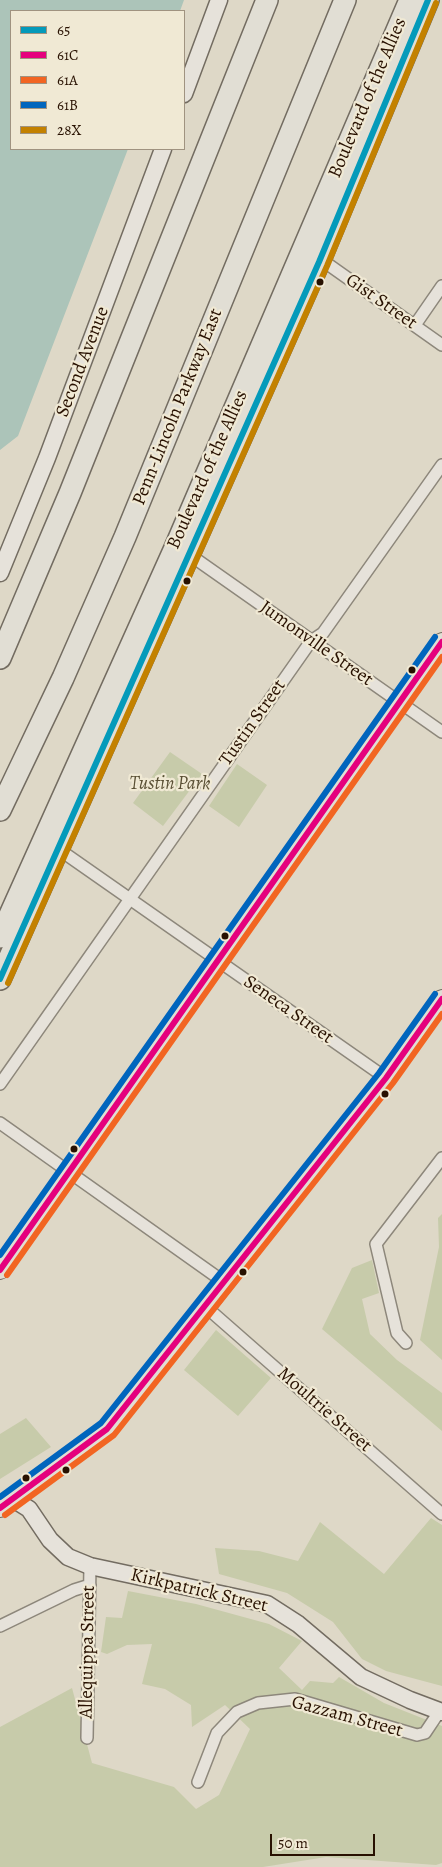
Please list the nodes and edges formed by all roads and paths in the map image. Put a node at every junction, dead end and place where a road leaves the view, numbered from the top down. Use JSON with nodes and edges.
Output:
{"nodes":[{"id":1,"x":219,"y":0,"type":"edge"},
{"id":2,"x":267,"y":0,"type":"edge"},
{"id":3,"x":345,"y":0,"type":"edge"},
{"id":4,"x":410,"y":0,"type":"edge"},
{"id":5,"x":428,"y":0,"type":"edge"},
{"id":6,"x":185,"y":91,"type":"edge"},
{"id":7,"x":163,"y":150,"type":"edge"},
{"id":8,"x":319,"y":262,"type":"junction"},
{"id":9,"x":442,"y":286,"type":"edge"},
{"id":10,"x":414,"y":325,"type":"junction"},
{"id":11,"x":442,"y":344,"type":"edge"},
{"id":12,"x":442,"y":465,"type":"edge"},
{"id":13,"x":190,"y":555,"type":"junction"},
{"id":14,"x":0,"y":573,"type":"edge"},
{"id":15,"x":311,"y":642,"type":"junction"},
{"id":16,"x":442,"y":642,"type":"edge"},
{"id":17,"x":0,"y":658,"type":"edge"},
{"id":18,"x":399,"y":702,"type":"junction"},
{"id":19,"x":442,"y":732,"type":"edge"},
{"id":20,"x":0,"y":810,"type":"edge"},
{"id":21,"x":67,"y":855,"type":"dead end"},
{"id":22,"x":129,"y":898,"type":"junction"},
{"id":23,"x":0,"y":937,"type":"edge"},
{"id":24,"x":217,"y":960,"type":"junction"},
{"id":25,"x":0,"y":979,"type":"edge"},
{"id":26,"x":442,"y":999,"type":"edge"},
{"id":27,"x":386,"y":1078,"type":"junction"},
{"id":28,"x":0,"y":1084,"type":"edge"},
{"id":29,"x":0,"y":1123,"type":"edge"},
{"id":30,"x":442,"y":1158,"type":"edge"},
{"id":31,"x":69,"y":1172,"type":"junction"},
{"id":32,"x":0,"y":1270,"type":"edge"},
{"id":33,"x":224,"y":1282,"type":"junction"},
{"id":34,"x":206,"y":1307,"type":"junction"},
{"id":35,"x":406,"y":1343,"type":"dead end"},
{"id":36,"x":4,"y":1500,"type":"edge"},
{"id":37,"x":442,"y":1514,"type":"edge"},
{"id":38,"x":90,"y":1566,"type":"junction"},
{"id":39,"x":90,"y":1586,"type":"junction"},
{"id":40,"x":0,"y":1626,"type":"edge"},
{"id":41,"x":441,"y":1712,"type":"edge"},
{"id":42,"x":87,"y":1738,"type":"dead end"},
{"id":43,"x":198,"y":1782,"type":"dead end"}],
"edges":[{"from":1,"to":6,"type":"main road"},
{"from":2,"to":17,"type":"highway"},
{"from":3,"to":20,"type":"highway","name":"Penn-Lincoln Parkway East"},
{"from":4,"to":23,"type":"highway","name":"Boulevard of the Allies"},
{"from":5,"to":8,"type":"highway","name":"Boulevard of the Allies"},
{"from":7,"to":14,"type":"main road","name":"Second Avenue"},
{"from":8,"to":10,"type":"street","name":"Gist Street"},
{"from":8,"to":13,"type":"highway","name":"Boulevard of the Allies"},
{"from":9,"to":10,"type":"street"},
{"from":10,"to":11,"type":"street","name":"Gist Street"},
{"from":12,"to":15,"type":"street","name":"Tustin Street"},
{"from":13,"to":15,"type":"street","name":"Jumonville Street"},
{"from":13,"to":25,"type":"highway","name":"Boulevard of the Allies"},
{"from":15,"to":18,"type":"street","name":"Jumonville Street"},
{"from":15,"to":22,"type":"street","name":"Tustin Street"},
{"from":16,"to":18,"type":"main road"},
{"from":18,"to":19,"type":"street","name":"Jumonville Street"},
{"from":18,"to":24,"type":"main road"},
{"from":21,"to":22,"type":"street","name":"Seneca Street"},
{"from":22,"to":24,"type":"street","name":"Seneca Street"},
{"from":22,"to":28,"type":"street","name":"Tustin Street"},
{"from":24,"to":27,"type":"street","name":"Seneca Street"},
{"from":24,"to":31,"type":"main road"},
{"from":26,"to":27,"type":"main road"},
{"from":27,"to":33,"type":"main road"},
{"from":29,"to":31,"type":"street"},
{"from":30,"to":35,"type":"street"},
{"from":31,"to":32,"type":"main road"},
{"from":31,"to":33,"type":"street"},
{"from":33,"to":34,"type":"main road"},
{"from":34,"to":36,"type":"main road"},
{"from":34,"to":37,"type":"street","name":"Moultrie Street"},
{"from":36,"to":38,"type":"main road","name":"Kirkpatrick Street"},
{"from":38,"to":39,"type":"street","name":"Allequippa Street"},
{"from":38,"to":41,"type":"main road","name":"Kirkpatrick Street"},
{"from":39,"to":40,"type":"street"},
{"from":39,"to":42,"type":"street","name":"Allequippa Street"},
{"from":41,"to":43,"type":"street","name":"Gazzam Street"}]}
